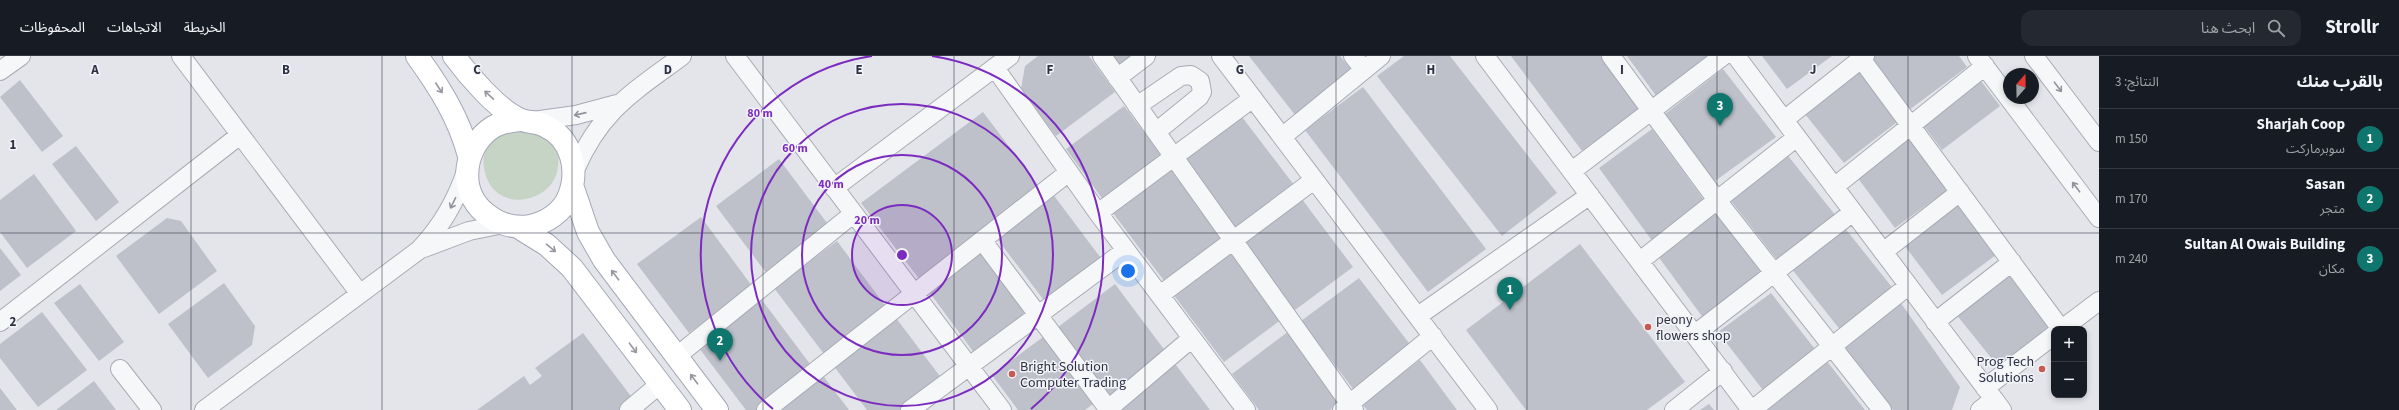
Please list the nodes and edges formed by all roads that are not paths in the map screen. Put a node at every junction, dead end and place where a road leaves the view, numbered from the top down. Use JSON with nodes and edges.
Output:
{"nodes":[{"id":1,"x":22,"y":56,"type":"edge"},
{"id":2,"x":181,"y":56,"type":"edge"},
{"id":3,"x":417,"y":56,"type":"edge"},
{"id":4,"x":454,"y":56,"type":"edge"},
{"id":5,"x":682,"y":56,"type":"edge"},
{"id":6,"x":735,"y":56,"type":"edge"},
{"id":7,"x":1010,"y":56,"type":"edge"},
{"id":8,"x":1102,"y":56,"type":"edge"},
{"id":9,"x":1146,"y":56,"type":"edge"},
{"id":10,"x":1222,"y":56,"type":"edge"},
{"id":11,"x":1353,"y":56,"type":"edge"},
{"id":12,"x":1381,"y":56,"type":"edge"},
{"id":13,"x":1485,"y":56,"type":"edge"},
{"id":14,"x":1611,"y":56,"type":"edge"},
{"id":15,"x":1724,"y":56,"type":"edge"},
{"id":16,"x":1736,"y":56,"type":"edge"},
{"id":17,"x":2034,"y":56,"type":"edge"},
{"id":18,"x":1862,"y":57,"type":"edge"},
{"id":19,"x":1981,"y":61,"type":"edge"},
{"id":20,"x":995,"y":68,"type":"junction"},
{"id":21,"x":1364,"y":70,"type":"junction"},
{"id":22,"x":0,"y":71,"type":"edge"},
{"id":23,"x":1118,"y":78,"type":"junction"},
{"id":24,"x":1253,"y":98,"type":"junction"},
{"id":25,"x":617,"y":104,"type":"junction"},
{"id":26,"x":1137,"y":106,"type":"junction"},
{"id":27,"x":1651,"y":110,"type":"junction"},
{"id":28,"x":526,"y":120,"type":"junction"},
{"id":29,"x":1784,"y":120,"type":"junction"},
{"id":30,"x":1911,"y":125,"type":"junction"},
{"id":31,"x":1156,"y":132,"type":"junction"},
{"id":32,"x":240,"y":135,"type":"junction"},
{"id":33,"x":1282,"y":137,"type":"junction"},
{"id":34,"x":1797,"y":137,"type":"junction"},
{"id":35,"x":2099,"y":142,"type":"edge"},
{"id":36,"x":1173,"y":157,"type":"junction"},
{"id":37,"x":468,"y":162,"type":"junction"},
{"id":38,"x":1572,"y":171,"type":"junction"},
{"id":39,"x":1069,"y":172,"type":"junction"},
{"id":40,"x":574,"y":179,"type":"junction"},
{"id":41,"x":1314,"y":180,"type":"junction"},
{"id":42,"x":1834,"y":187,"type":"junction"},
{"id":43,"x":834,"y":188,"type":"junction"},
{"id":44,"x":1960,"y":192,"type":"junction"},
{"id":45,"x":1590,"y":195,"type":"junction"},
{"id":46,"x":1716,"y":199,"type":"junction"},
{"id":47,"x":1853,"y":212,"type":"junction"},
{"id":48,"x":1098,"y":213,"type":"junction"},
{"id":49,"x":854,"y":214,"type":"junction"},
{"id":50,"x":2099,"y":218,"type":"edge"},
{"id":51,"x":511,"y":225,"type":"junction"},
{"id":52,"x":982,"y":240,"type":"junction"},
{"id":53,"x":1233,"y":241,"type":"junction"},
{"id":54,"x":419,"y":250,"type":"junction"},
{"id":55,"x":1126,"y":250,"type":"junction"},
{"id":56,"x":1883,"y":252,"type":"junction"},
{"id":57,"x":1640,"y":260,"type":"junction"},
{"id":58,"x":2012,"y":262,"type":"junction"},
{"id":59,"x":1774,"y":273,"type":"junction"},
{"id":60,"x":1908,"y":286,"type":"junction"},
{"id":61,"x":914,"y":293,"type":"junction"},
{"id":62,"x":360,"y":294,"type":"junction"},
{"id":63,"x":1160,"y":295,"type":"junction"},
{"id":64,"x":2096,"y":306,"type":"edge"},
{"id":65,"x":1038,"y":315,"type":"junction"},
{"id":66,"x":1418,"y":316,"type":"junction"},
{"id":67,"x":0,"y":322,"type":"edge"},
{"id":68,"x":1935,"y":322,"type":"junction"},
{"id":69,"x":2060,"y":326,"type":"edge"},
{"id":70,"x":2066,"y":326,"type":"edge"},
{"id":71,"x":1695,"y":334,"type":"junction"},
{"id":72,"x":1433,"y":336,"type":"junction"},
{"id":73,"x":1192,"y":338,"type":"junction"},
{"id":74,"x":2051,"y":338,"type":"edge"},
{"id":75,"x":1832,"y":345,"type":"junction"},
{"id":76,"x":677,"y":356,"type":"junction"},
{"id":77,"x":969,"y":366,"type":"junction"},
{"id":78,"x":120,"y":369,"type":"dead end"},
{"id":79,"x":1722,"y":371,"type":"junction"},
{"id":80,"x":660,"y":384,"type":"junction"},
{"id":81,"x":1990,"y":402,"type":"edge"},
{"id":82,"x":1348,"y":408,"type":"edge"},
{"id":83,"x":152,"y":410,"type":"edge"},
{"id":84,"x":204,"y":410,"type":"edge"},
{"id":85,"x":629,"y":410,"type":"edge"},
{"id":86,"x":680,"y":410,"type":"edge"},
{"id":87,"x":717,"y":410,"type":"edge"},
{"id":88,"x":766,"y":410,"type":"edge"},
{"id":89,"x":910,"y":410,"type":"edge"},
{"id":90,"x":1002,"y":410,"type":"edge"},
{"id":91,"x":1108,"y":410,"type":"edge"},
{"id":92,"x":1246,"y":410,"type":"edge"},
{"id":93,"x":1488,"y":410,"type":"edge"},
{"id":94,"x":1674,"y":410,"type":"edge"},
{"id":95,"x":1752,"y":410,"type":"edge"},
{"id":96,"x":1882,"y":410,"type":"edge"}],
"edges":[{"from":1,"to":22,"type":"street"},
{"from":2,"to":32,"type":"street"},
{"from":3,"to":37,"type":"main road","one_way":true},
{"from":28,"to":4,"type":"main road","one_way":true},
{"from":5,"to":25,"type":"street"},
{"from":6,"to":43,"type":"street"},
{"from":7,"to":20,"type":"street"},
{"from":8,"to":23,"type":"street"},
{"from":9,"to":23,"type":"street"},
{"from":10,"to":24,"type":"street"},
{"from":11,"to":21,"type":"street"},
{"from":12,"to":21,"type":"street"},
{"from":13,"to":38,"type":"street"},
{"from":14,"to":27,"type":"street"},
{"from":15,"to":27,"type":"street"},
{"from":16,"to":29,"type":"street"},
{"from":17,"to":35,"type":"street","one_way":true},
{"from":18,"to":29,"type":"street"},
{"from":18,"to":30,"type":"street"},
{"from":19,"to":30,"type":"street"},
{"from":50,"to":19,"type":"street","one_way":true},
{"from":20,"to":39,"type":"street"},
{"from":20,"to":43,"type":"street"},
{"from":21,"to":33,"type":"street"},
{"from":23,"to":26,"type":"street"},
{"from":24,"to":33,"type":"street"},
{"from":24,"to":36,"type":"street"},
{"from":25,"to":28,"type":"street","one_way":true},
{"from":25,"to":40,"type":"street"},
{"from":26,"to":31,"type":"street"},
{"from":26,"to":31,"type":"street"},
{"from":27,"to":38,"type":"street"},
{"from":27,"to":46,"type":"street"},
{"from":28,"to":37,"type":"main road"},
{"from":28,"to":40,"type":"main road"},
{"from":29,"to":34,"type":"street"},
{"from":30,"to":42,"type":"street"},
{"from":30,"to":44,"type":"street"},
{"from":31,"to":36,"type":"street"},
{"from":32,"to":62,"type":"street"},
{"from":32,"to":67,"type":"street"},
{"from":33,"to":41,"type":"street"},
{"from":34,"to":42,"type":"street"},
{"from":34,"to":46,"type":"street"},
{"from":36,"to":48,"type":"street"},
{"from":36,"to":53,"type":"street"},
{"from":37,"to":51,"type":"main road"},
{"from":37,"to":54,"type":"street","one_way":true},
{"from":38,"to":45,"type":"street"},
{"from":39,"to":48,"type":"street"},
{"from":39,"to":52,"type":"street"},
{"from":40,"to":51,"type":"main road"},
{"from":76,"to":40,"type":"main road","one_way":true},
{"from":41,"to":53,"type":"street"},
{"from":41,"to":66,"type":"street"},
{"from":42,"to":47,"type":"street"},
{"from":43,"to":49,"type":"street"},
{"from":44,"to":56,"type":"street"},
{"from":44,"to":58,"type":"street"},
{"from":45,"to":57,"type":"street"},
{"from":45,"to":66,"type":"street"},
{"from":46,"to":57,"type":"street"},
{"from":46,"to":59,"type":"street"},
{"from":47,"to":56,"type":"street"},
{"from":47,"to":59,"type":"street"},
{"from":48,"to":55,"type":"street"},
{"from":49,"to":61,"type":"street"},
{"from":49,"to":76,"type":"street"},
{"from":51,"to":54,"type":"street"},
{"from":51,"to":80,"type":"main road","one_way":true},
{"from":52,"to":61,"type":"street"},
{"from":52,"to":65,"type":"street"},
{"from":53,"to":63,"type":"street"},
{"from":53,"to":82,"type":"street"},
{"from":54,"to":62,"type":"street"},
{"from":55,"to":63,"type":"street"},
{"from":55,"to":65,"type":"street"},
{"from":56,"to":60,"type":"street"},
{"from":57,"to":71,"type":"street"},
{"from":58,"to":68,"type":"street"},
{"from":58,"to":69,"type":"street"},
{"from":59,"to":71,"type":"street"},
{"from":59,"to":75,"type":"street"},
{"from":60,"to":68,"type":"street"},
{"from":60,"to":75,"type":"street"},
{"from":61,"to":77,"type":"street"},
{"from":61,"to":88,"type":"street"},
{"from":62,"to":84,"type":"street"},
{"from":63,"to":73,"type":"street"},
{"from":64,"to":70,"type":"street"},
{"from":65,"to":77,"type":"street"},
{"from":65,"to":91,"type":"street"},
{"from":66,"to":72,"type":"street"},
{"from":68,"to":81,"type":"street"},
{"from":71,"to":79,"type":"street"},
{"from":72,"to":82,"type":"street"},
{"from":72,"to":93,"type":"street"},
{"from":73,"to":91,"type":"street"},
{"from":73,"to":92,"type":"street"},
{"from":74,"to":81,"type":"street"},
{"from":75,"to":95,"type":"street"},
{"from":75,"to":96,"type":"street"},
{"from":87,"to":76,"type":"main road","one_way":true},
{"from":77,"to":89,"type":"street"},
{"from":77,"to":90,"type":"street"},
{"from":78,"to":83,"type":"street"},
{"from":79,"to":94,"type":"street"},
{"from":79,"to":95,"type":"street"},
{"from":80,"to":85,"type":"street"},
{"from":80,"to":86,"type":"main road"}]}
